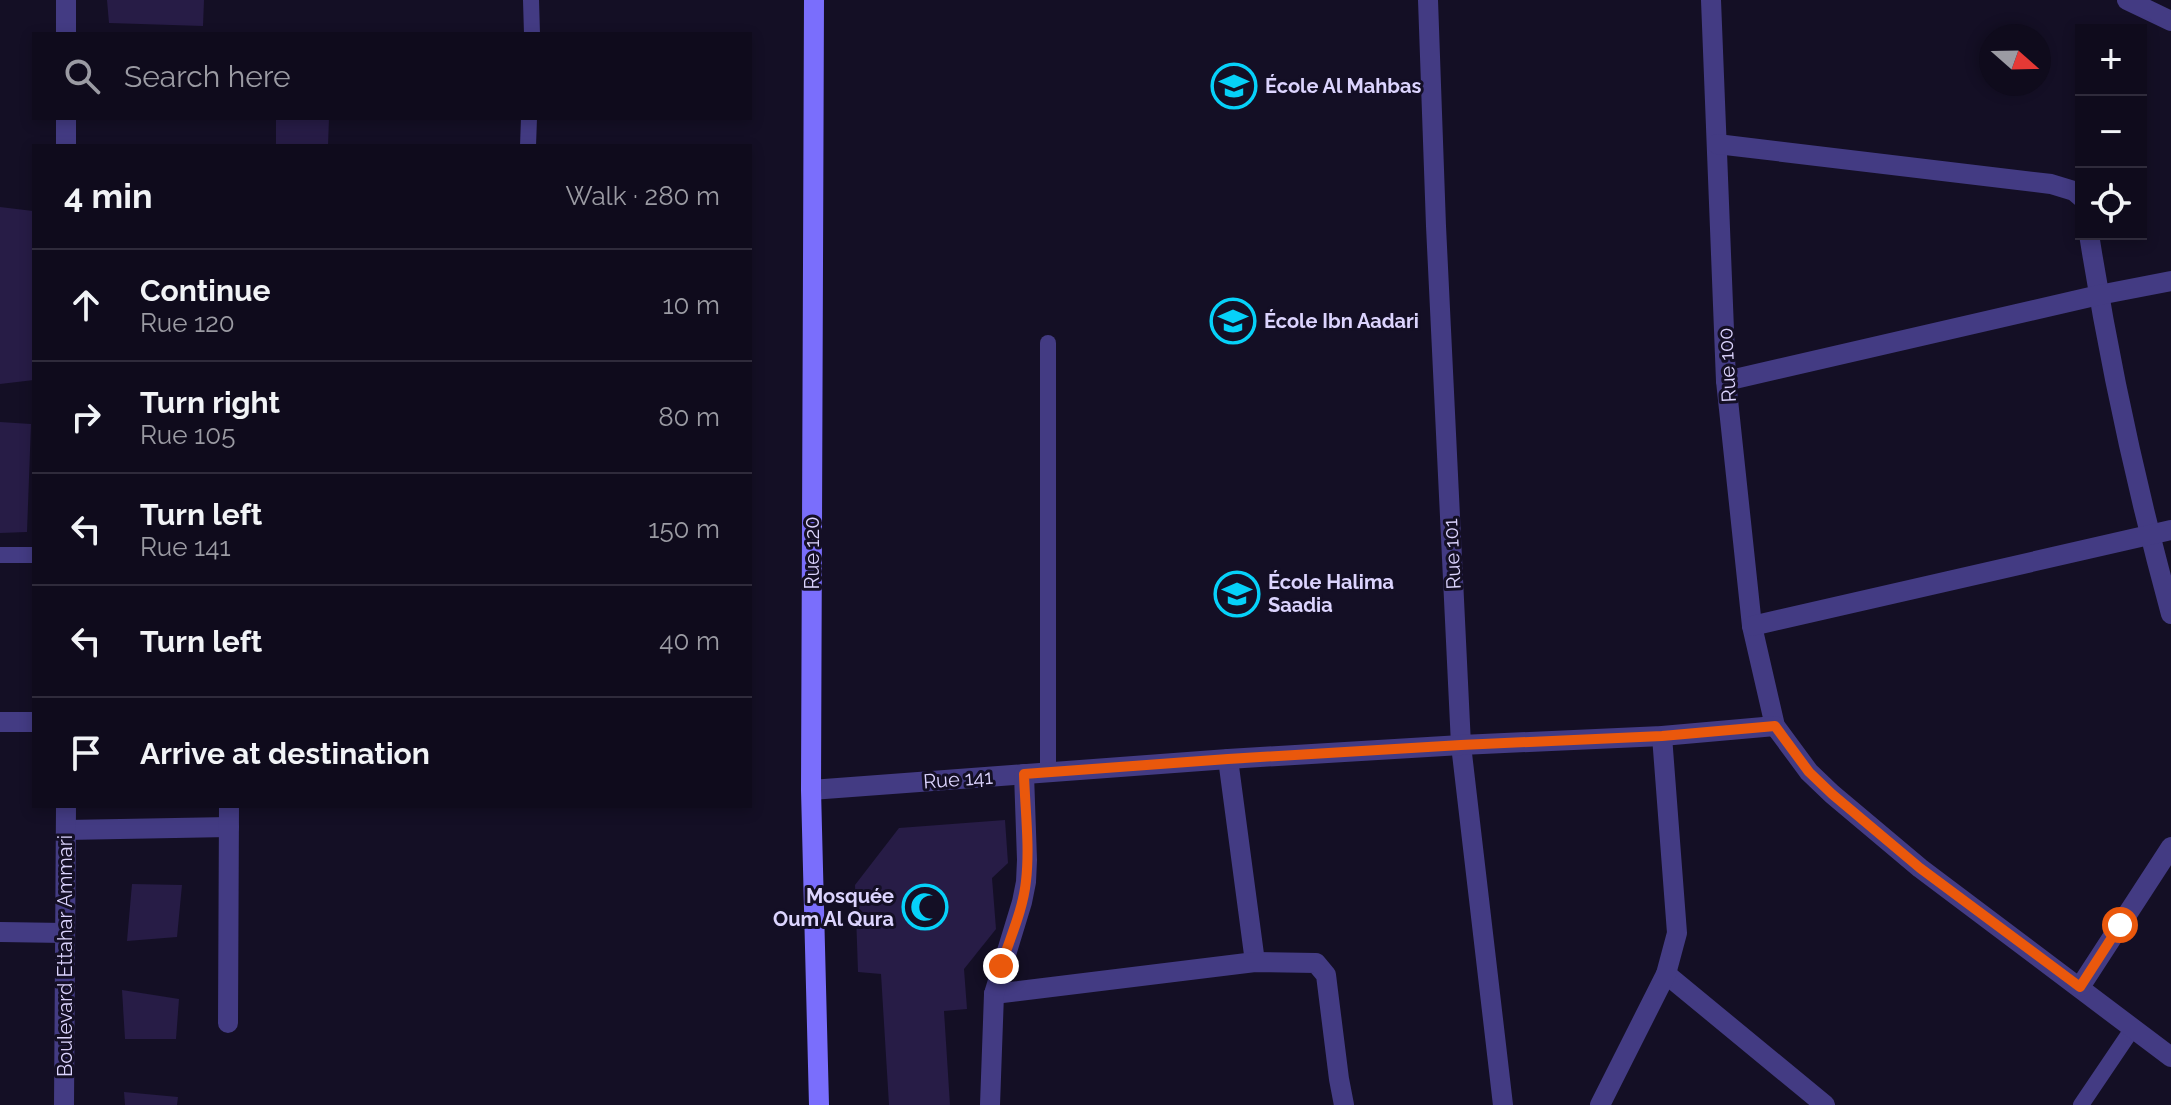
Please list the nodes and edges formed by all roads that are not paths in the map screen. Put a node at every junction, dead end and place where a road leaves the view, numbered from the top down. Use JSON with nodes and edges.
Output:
{"nodes":[{"id":1,"x":66,"y":0,"type":"edge"},
{"id":2,"x":531,"y":0,"type":"edge"},
{"id":3,"x":814,"y":0,"type":"edge"},
{"id":4,"x":1428,"y":0,"type":"edge"},
{"id":5,"x":1711,"y":0,"type":"edge"},
{"id":6,"x":2127,"y":0,"type":"edge"},
{"id":7,"x":2171,"y":21,"type":"edge"},
{"id":8,"x":66,"y":32,"type":"edge"},
{"id":9,"x":532,"y":32,"type":"edge"},
{"id":10,"x":66,"y":120,"type":"edge"},
{"id":11,"x":529,"y":120,"type":"edge"},
{"id":12,"x":66,"y":144,"type":"edge"},
{"id":13,"x":528,"y":144,"type":"edge"},
{"id":14,"x":1717,"y":144,"type":"junction"},
{"id":15,"x":2075,"y":192,"type":"edge"},
{"id":16,"x":2090,"y":240,"type":"edge"},
{"id":17,"x":2171,"y":281,"type":"edge"},
{"id":18,"x":2099,"y":295,"type":"junction"},
{"id":19,"x":1048,"y":343,"type":"dead end"},
{"id":20,"x":1726,"y":381,"type":"junction"},
{"id":21,"x":2171,"y":530,"type":"edge"},
{"id":22,"x":2149,"y":535,"type":"junction"},
{"id":23,"x":0,"y":555,"type":"edge"},
{"id":24,"x":32,"y":555,"type":"edge"},
{"id":25,"x":2171,"y":614,"type":"edge"},
{"id":26,"x":1752,"y":626,"type":"junction"},
{"id":27,"x":0,"y":722,"type":"edge"},
{"id":28,"x":32,"y":722,"type":"edge"},
{"id":29,"x":1775,"y":726,"type":"junction"},
{"id":30,"x":1662,"y":736,"type":"junction"},
{"id":31,"x":1461,"y":745,"type":"junction"},
{"id":32,"x":1228,"y":759,"type":"junction"},
{"id":33,"x":1048,"y":772,"type":"junction"},
{"id":34,"x":1024,"y":774,"type":"junction"},
{"id":35,"x":811,"y":790,"type":"junction"},
{"id":36,"x":66,"y":808,"type":"edge"},
{"id":37,"x":229,"y":808,"type":"edge"},
{"id":38,"x":229,"y":827,"type":"junction"},
{"id":39,"x":66,"y":830,"type":"junction"},
{"id":40,"x":2171,"y":847,"type":"edge"},
{"id":41,"x":0,"y":932,"type":"edge"},
{"id":42,"x":65,"y":933,"type":"junction"},
{"id":43,"x":1255,"y":962,"type":"junction"},
{"id":44,"x":1666,"y":974,"type":"junction"},
{"id":45,"x":2080,"y":987,"type":"junction"},
{"id":46,"x":994,"y":994,"type":"junction"},
{"id":47,"x":228,"y":1023,"type":"dead end"},
{"id":48,"x":2133,"y":1028,"type":"junction"},
{"id":49,"x":2171,"y":1057,"type":"edge"},
{"id":50,"x":64,"y":1105,"type":"edge"},
{"id":51,"x":819,"y":1105,"type":"edge"},
{"id":52,"x":990,"y":1105,"type":"edge"},
{"id":53,"x":1344,"y":1105,"type":"edge"},
{"id":54,"x":1503,"y":1105,"type":"edge"},
{"id":55,"x":1600,"y":1105,"type":"edge"},
{"id":56,"x":1825,"y":1105,"type":"edge"},
{"id":57,"x":2081,"y":1105,"type":"edge"}],
"edges":[{"from":1,"to":8,"type":"street"},
{"from":2,"to":9,"type":"lane"},
{"from":3,"to":35,"type":"street","name":"Rue 120"},
{"from":4,"to":31,"type":"street","name":"Rue 101"},
{"from":5,"to":14,"type":"street","name":"Rue 100"},
{"from":6,"to":7,"type":"street"},
{"from":10,"to":12,"type":"street"},
{"from":11,"to":13,"type":"lane"},
{"from":14,"to":15,"type":"street"},
{"from":14,"to":20,"type":"street","name":"Rue 100"},
{"from":16,"to":18,"type":"street"},
{"from":17,"to":18,"type":"street"},
{"from":18,"to":20,"type":"street"},
{"from":18,"to":22,"type":"street"},
{"from":19,"to":33,"type":"lane"},
{"from":20,"to":26,"type":"street","name":"Rue 100"},
{"from":21,"to":22,"type":"street"},
{"from":22,"to":25,"type":"street"},
{"from":22,"to":26,"type":"street"},
{"from":23,"to":24,"type":"lane"},
{"from":26,"to":29,"type":"street","name":"Rue 100"},
{"from":27,"to":28,"type":"street"},
{"from":29,"to":30,"type":"street","name":"Rue 141"},
{"from":29,"to":45,"type":"street"},
{"from":30,"to":31,"type":"street","name":"Rue 141"},
{"from":30,"to":44,"type":"street"},
{"from":31,"to":32,"type":"street","name":"Rue 141"},
{"from":31,"to":54,"type":"street","name":"Rue 101"},
{"from":32,"to":33,"type":"street","name":"Rue 141"},
{"from":32,"to":43,"type":"street"},
{"from":33,"to":34,"type":"street","name":"Rue 141"},
{"from":34,"to":35,"type":"street","name":"Rue 141"},
{"from":34,"to":46,"type":"street"},
{"from":35,"to":51,"type":"street","name":"Rue 120"},
{"from":36,"to":39,"type":"street","name":"Boulevard Ettahar Ammari"},
{"from":37,"to":38,"type":"street"},
{"from":38,"to":39,"type":"street"},
{"from":38,"to":47,"type":"street"},
{"from":39,"to":42,"type":"street","name":"Boulevard Ettahar Ammari"},
{"from":40,"to":45,"type":"street"},
{"from":41,"to":42,"type":"street"},
{"from":42,"to":50,"type":"street","name":"Boulevard Ettahar Ammari"},
{"from":43,"to":46,"type":"street"},
{"from":43,"to":53,"type":"street"},
{"from":44,"to":55,"type":"street"},
{"from":44,"to":56,"type":"street"},
{"from":45,"to":48,"type":"street"},
{"from":46,"to":52,"type":"street"},
{"from":48,"to":49,"type":"street"},
{"from":48,"to":57,"type":"lane"}]}
